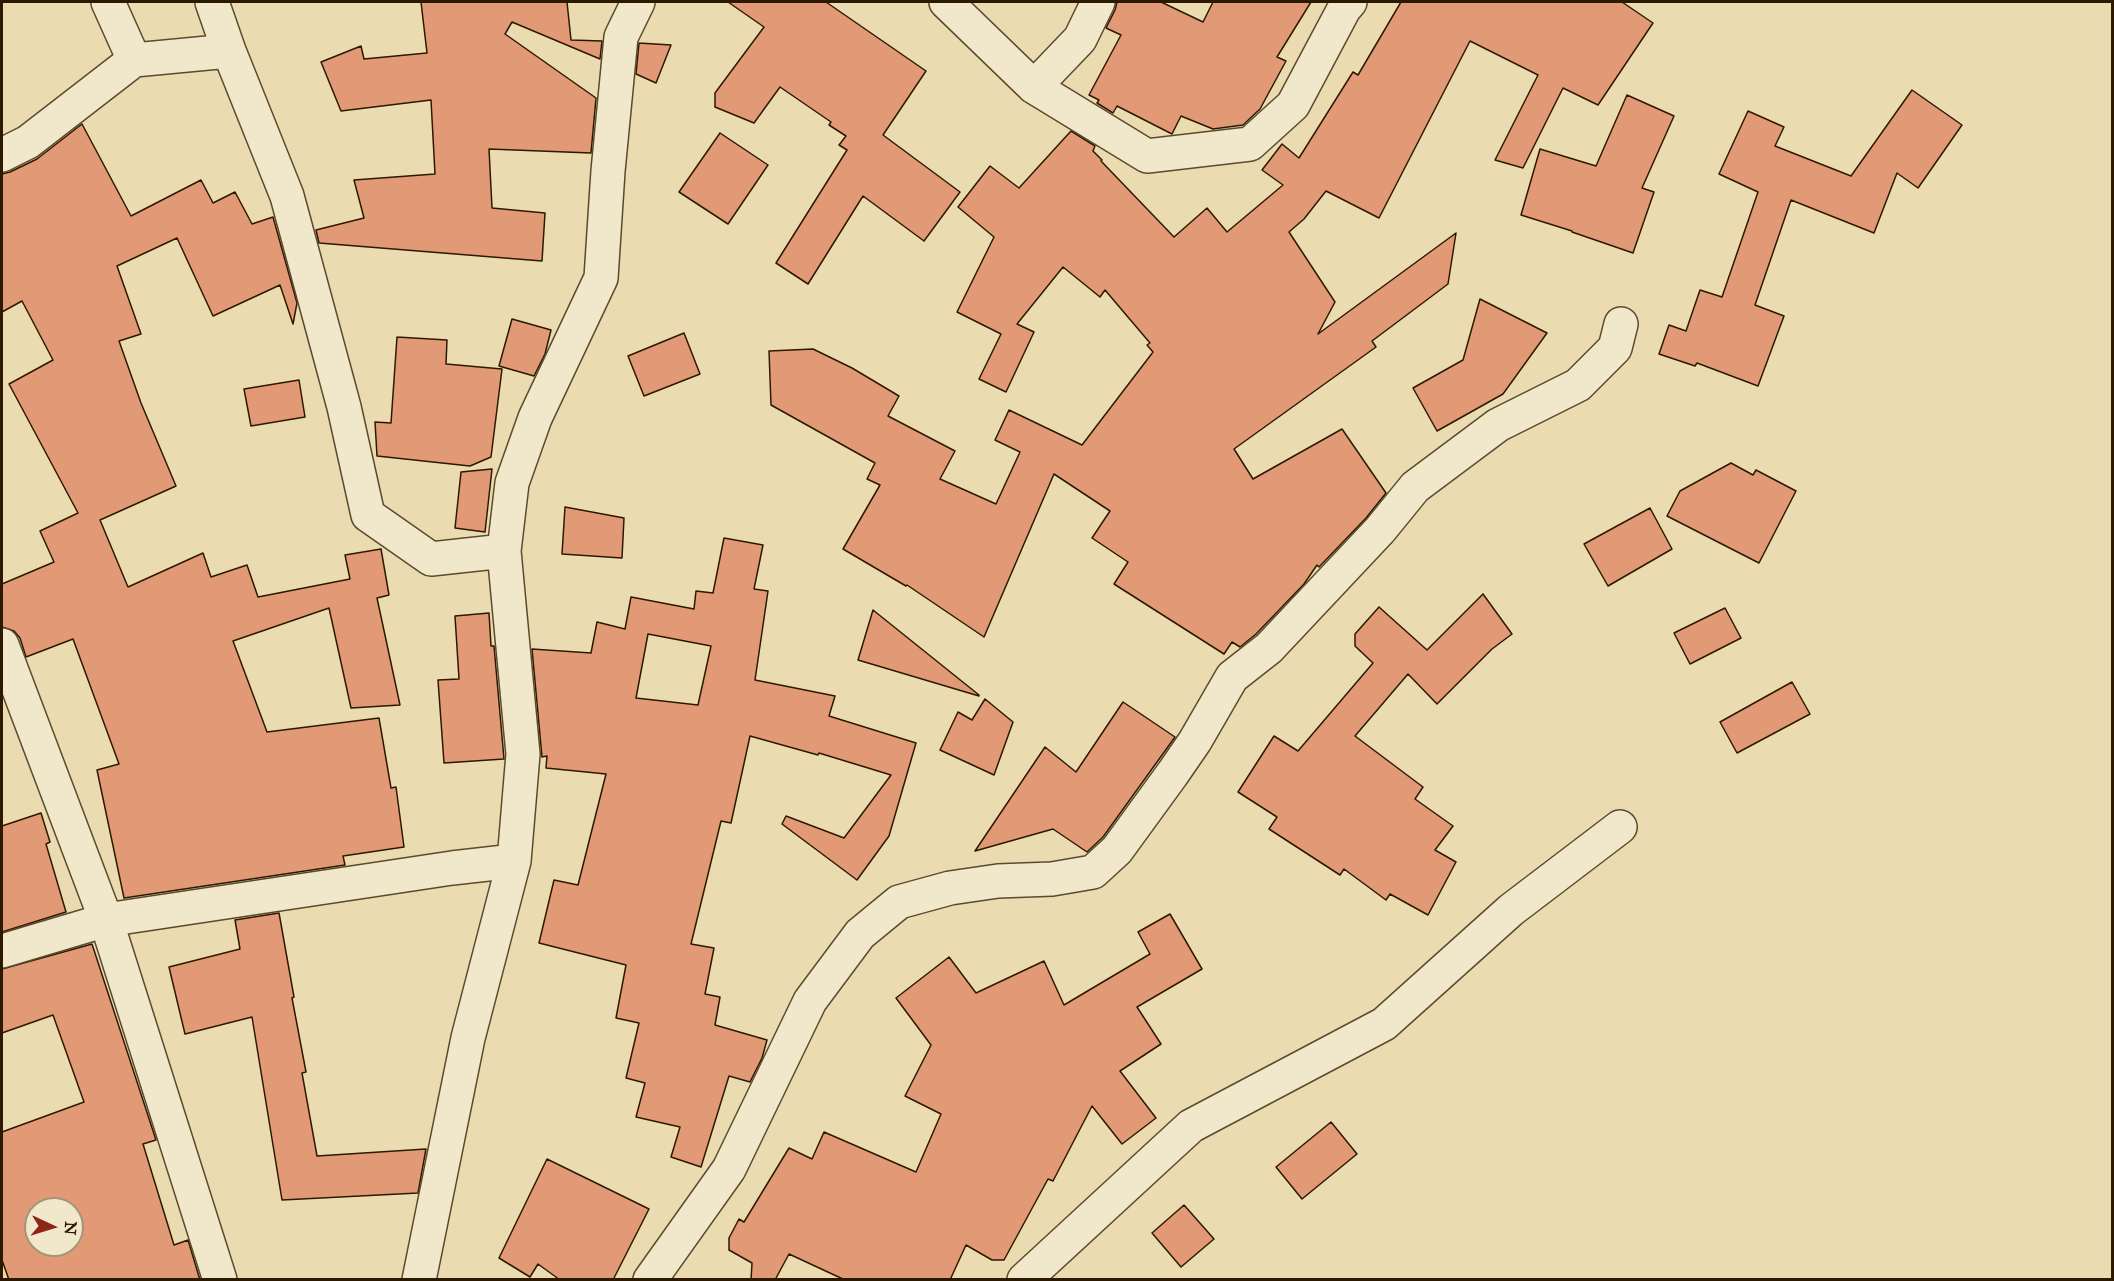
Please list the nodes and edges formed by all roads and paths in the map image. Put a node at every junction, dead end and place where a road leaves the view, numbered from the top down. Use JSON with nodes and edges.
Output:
{"nodes":[{"id":1,"x":108,"y":2,"type":"edge"},
{"id":2,"x":212,"y":2,"type":"edge"},
{"id":3,"x":638,"y":2,"type":"edge"},
{"id":4,"x":946,"y":2,"type":"edge"},
{"id":5,"x":1098,"y":2,"type":"edge"},
{"id":6,"x":1350,"y":2,"type":"edge"},
{"id":7,"x":229,"y":51,"type":"junction"},
{"id":8,"x":134,"y":60,"type":"junction"},
{"id":9,"x":1034,"y":87,"type":"junction"},
{"id":10,"x":2,"y":154,"type":"edge"},
{"id":11,"x":1621,"y":324,"type":"dead end"},
{"id":12,"x":504,"y":551,"type":"junction"},
{"id":13,"x":2,"y":645,"type":"edge"},
{"id":14,"x":1620,"y":827,"type":"dead end"},
{"id":15,"x":514,"y":861,"type":"junction"},
{"id":16,"x":106,"y":920,"type":"junction"},
{"id":17,"x":2,"y":951,"type":"edge"},
{"id":18,"x":220,"y":1280,"type":"edge"},
{"id":19,"x":419,"y":1280,"type":"edge"},
{"id":20,"x":650,"y":1280,"type":"edge"},
{"id":21,"x":1024,"y":1280,"type":"edge"}],
"edges":[{"from":1,"to":8,"type":"street"},
{"from":2,"to":7,"type":"street"},
{"from":3,"to":12,"type":"street"},
{"from":4,"to":9,"type":"street"},
{"from":5,"to":9,"type":"street"},
{"from":6,"to":9,"type":"street"},
{"from":7,"to":8,"type":"street"},
{"from":7,"to":12,"type":"street"},
{"from":8,"to":10,"type":"street"},
{"from":11,"to":20,"type":"street"},
{"from":12,"to":15,"type":"street"},
{"from":13,"to":16,"type":"street"},
{"from":14,"to":21,"type":"street"},
{"from":15,"to":16,"type":"street"},
{"from":15,"to":19,"type":"street"},
{"from":16,"to":17,"type":"street"},
{"from":16,"to":18,"type":"street"}]}
